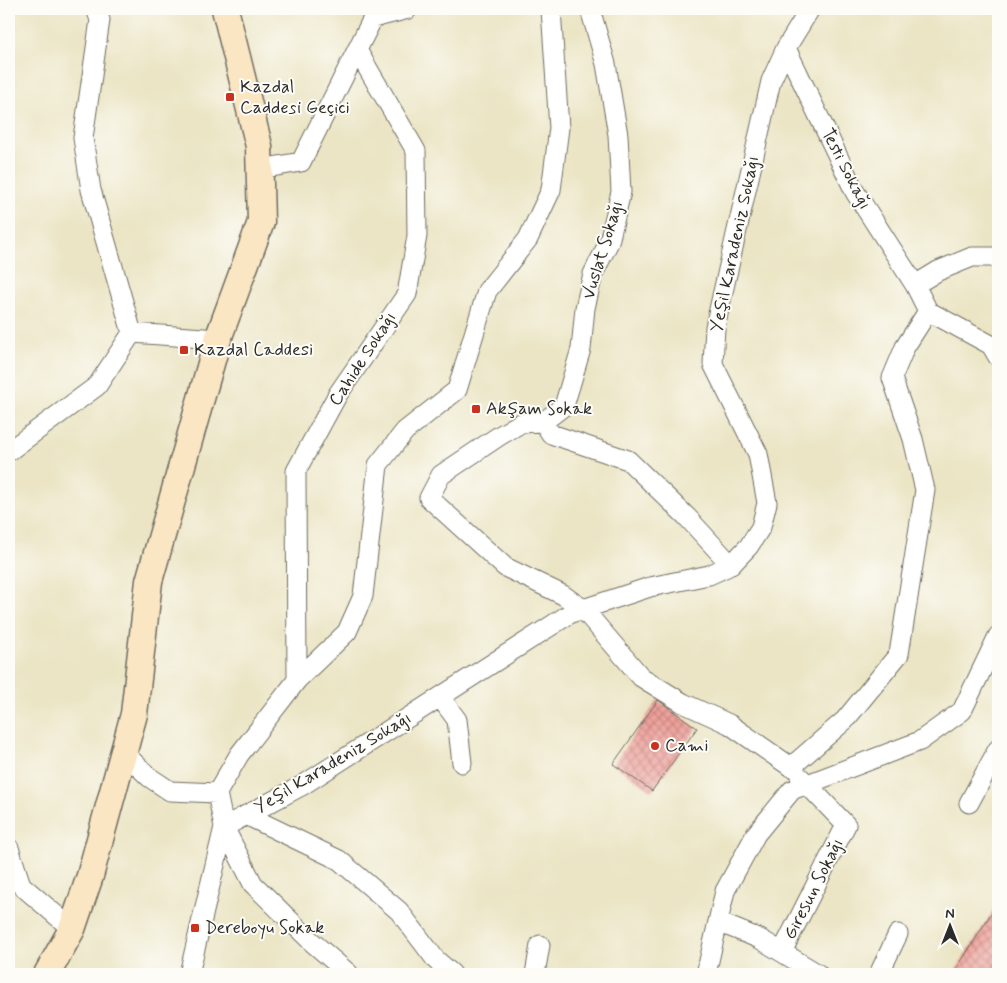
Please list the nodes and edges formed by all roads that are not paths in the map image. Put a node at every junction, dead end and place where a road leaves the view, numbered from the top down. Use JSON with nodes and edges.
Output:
{"nodes":[{"id":1,"x":96,"y":9,"type":"edge"},
{"id":2,"x":225,"y":9,"type":"edge"},
{"id":3,"x":408,"y":9,"type":"edge"},
{"id":4,"x":551,"y":9,"type":"edge"},
{"id":5,"x":590,"y":9,"type":"edge"},
{"id":6,"x":810,"y":9,"type":"edge"},
{"id":7,"x":786,"y":48,"type":"junction"},
{"id":8,"x":357,"y":50,"type":"junction"},
{"id":9,"x":260,"y":170,"type":"junction"},
{"id":10,"x":998,"y":257,"type":"edge"},
{"id":11,"x":915,"y":285,"type":"junction"},
{"id":12,"x":928,"y":311,"type":"junction"},
{"id":13,"x":132,"y":333,"type":"junction"},
{"id":14,"x":218,"y":340,"type":"junction"},
{"id":15,"x":996,"y":350,"type":"edge"},
{"id":16,"x":543,"y":422,"type":"junction"},
{"id":17,"x":9,"y":451,"type":"edge"},
{"id":18,"x":731,"y":565,"type":"junction"},
{"id":19,"x":583,"y":609,"type":"junction"},
{"id":20,"x":998,"y":636,"type":"edge"},
{"id":21,"x":297,"y":680,"type":"junction"},
{"id":22,"x":440,"y":697,"type":"junction"},
{"id":23,"x":998,"y":749,"type":"edge"},
{"id":24,"x":123,"y":752,"type":"junction"},
{"id":25,"x":462,"y":763,"type":"dead end"},
{"id":26,"x":791,"y":767,"type":"junction"},
{"id":27,"x":807,"y":784,"type":"junction"},
{"id":28,"x":217,"y":793,"type":"junction"},
{"id":29,"x":969,"y":803,"type":"dead end"},
{"id":30,"x":246,"y":816,"type":"junction"},
{"id":31,"x":224,"y":827,"type":"junction"},
{"id":32,"x":9,"y":848,"type":"edge"},
{"id":33,"x":718,"y":922,"type":"junction"},
{"id":34,"x":72,"y":929,"type":"junction"},
{"id":35,"x":898,"y":934,"type":"dead end"},
{"id":36,"x":540,"y":945,"type":"dead end"},
{"id":37,"x":782,"y":952,"type":"junction"},
{"id":38,"x":47,"y":974,"type":"edge"},
{"id":39,"x":189,"y":974,"type":"edge"},
{"id":40,"x":349,"y":974,"type":"edge"},
{"id":41,"x":452,"y":974,"type":"edge"},
{"id":42,"x":536,"y":974,"type":"edge"},
{"id":43,"x":706,"y":974,"type":"edge"},
{"id":44,"x":818,"y":974,"type":"edge"},
{"id":45,"x":879,"y":974,"type":"edge"}],
"edges":[{"from":1,"to":13,"type":"street"},
{"from":2,"to":9,"type":"street"},
{"from":3,"to":8,"type":"street"},
{"from":4,"to":21,"type":"street"},
{"from":5,"to":16,"type":"street","name":"Vuslat Sokağı"},
{"from":6,"to":7,"type":"street","name":"Yeşil Karadeniz Sokağı"},
{"from":7,"to":11,"type":"street","name":"Testi Sokağı"},
{"from":7,"to":18,"type":"street","name":"Yeşil Karadeniz Sokağı"},
{"from":8,"to":9,"type":"street"},
{"from":8,"to":21,"type":"street","name":"Cahide Sokağı"},
{"from":9,"to":14,"type":"street"},
{"from":10,"to":11,"type":"street"},
{"from":11,"to":12,"type":"street","name":"Testi Sokağı"},
{"from":12,"to":15,"type":"street"},
{"from":12,"to":26,"type":"street"},
{"from":13,"to":14,"type":"street"},
{"from":13,"to":17,"type":"street"},
{"from":14,"to":24,"type":"street"},
{"from":16,"to":18,"type":"street"},
{"from":16,"to":19,"type":"street"},
{"from":18,"to":19,"type":"street","name":"Yeşil Karadeniz Sokağı"},
{"from":19,"to":22,"type":"street","name":"Yeşil Karadeniz Sokağı"},
{"from":19,"to":26,"type":"street"},
{"from":20,"to":27,"type":"street"},
{"from":21,"to":28,"type":"street"},
{"from":22,"to":25,"type":"street"},
{"from":22,"to":30,"type":"street","name":"Yeşil Karadeniz Sokağı"},
{"from":23,"to":29,"type":"street"},
{"from":24,"to":28,"type":"street"},
{"from":24,"to":34,"type":"street"},
{"from":26,"to":27,"type":"street"},
{"from":27,"to":33,"type":"street"},
{"from":27,"to":37,"type":"street","name":"Giresun Sokağı"},
{"from":28,"to":31,"type":"street"},
{"from":30,"to":31,"type":"street","name":"Yeşil Karadeniz Sokağı"},
{"from":30,"to":41,"type":"street"},
{"from":31,"to":39,"type":"street"},
{"from":31,"to":40,"type":"street"},
{"from":32,"to":34,"type":"street"},
{"from":33,"to":37,"type":"street"},
{"from":33,"to":43,"type":"street"},
{"from":34,"to":38,"type":"street"},
{"from":35,"to":45,"type":"street"},
{"from":36,"to":42,"type":"street"},
{"from":37,"to":44,"type":"street"}]}
